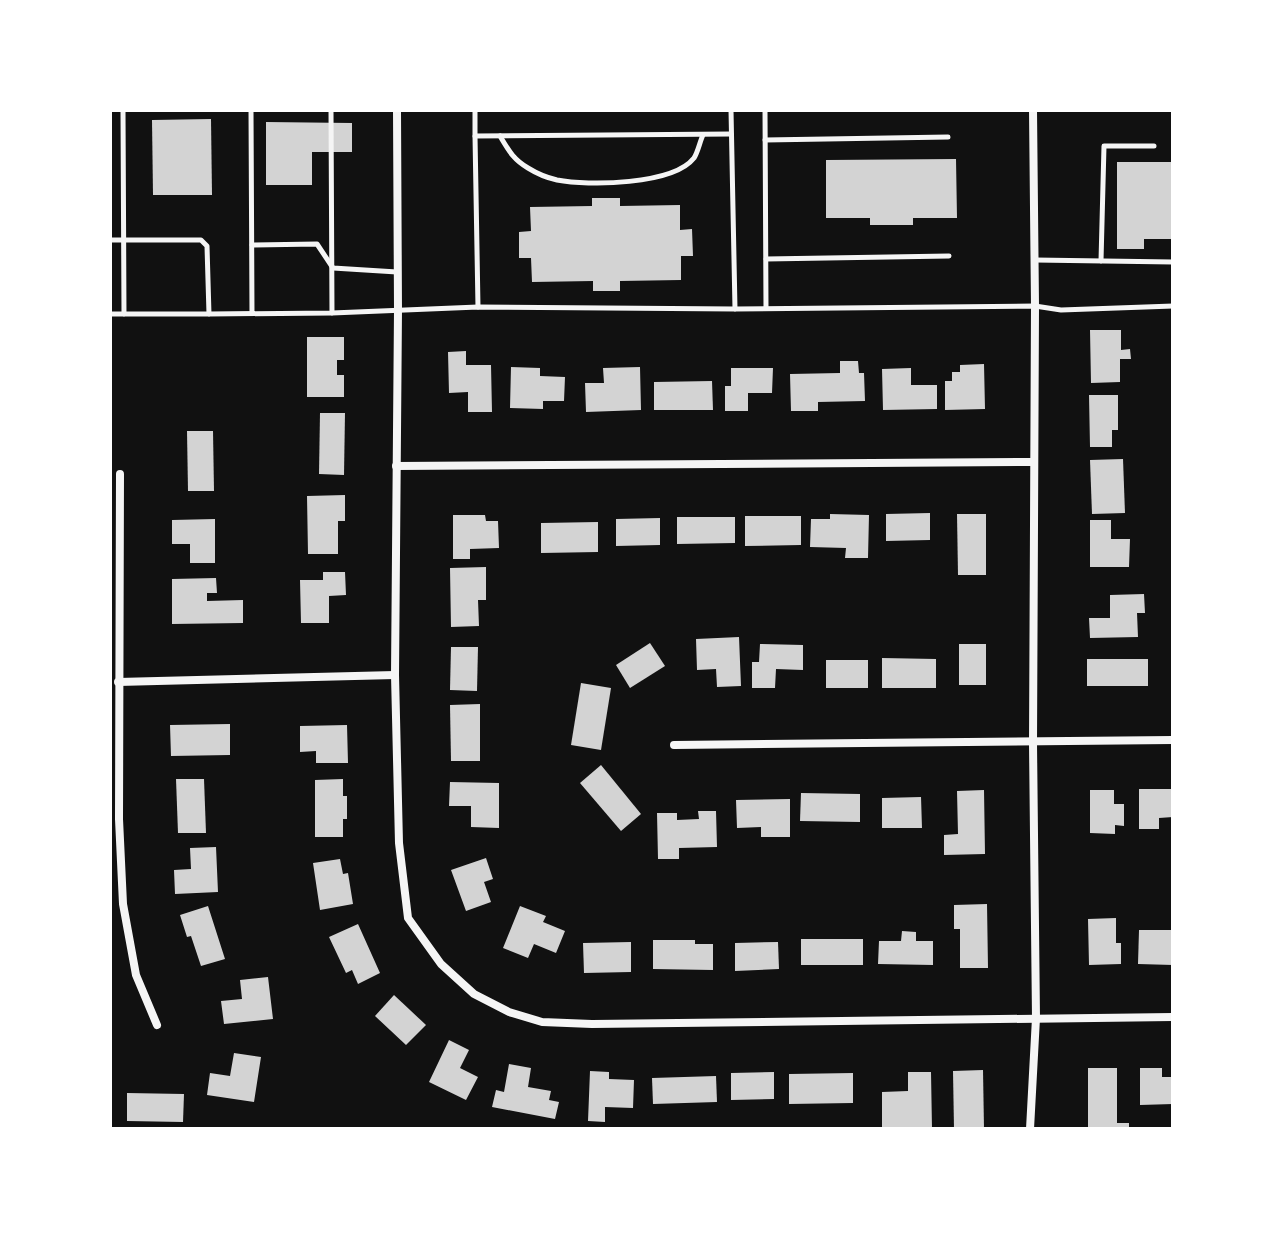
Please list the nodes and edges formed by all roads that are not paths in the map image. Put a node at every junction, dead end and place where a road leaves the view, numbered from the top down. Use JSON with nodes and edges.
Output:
{"nodes":[{"id":1,"x":123,"y":110,"type":"edge"},
{"id":2,"x":251,"y":110,"type":"edge"},
{"id":3,"x":331,"y":110,"type":"edge"},
{"id":4,"x":397,"y":110,"type":"edge"},
{"id":5,"x":475,"y":110,"type":"edge"},
{"id":6,"x":731,"y":110,"type":"edge"},
{"id":7,"x":765,"y":110,"type":"edge"},
{"id":8,"x":1033,"y":110,"type":"edge"},
{"id":9,"x":731,"y":134,"type":"junction"},
{"id":10,"x":703,"y":135,"type":"junction"},
{"id":11,"x":475,"y":136,"type":"junction"},
{"id":12,"x":500,"y":136,"type":"junction"},
{"id":13,"x":948,"y":137,"type":"dead end"},
{"id":14,"x":765,"y":140,"type":"junction"},
{"id":15,"x":1154,"y":146,"type":"dead end"},
{"id":16,"x":110,"y":240,"type":"edge"},
{"id":17,"x":123,"y":240,"type":"junction"},
{"id":18,"x":252,"y":245,"type":"junction"},
{"id":19,"x":949,"y":256,"type":"dead end"},
{"id":20,"x":766,"y":259,"type":"junction"},
{"id":21,"x":1035,"y":260,"type":"junction"},
{"id":22,"x":1101,"y":261,"type":"junction"},
{"id":23,"x":1173,"y":262,"type":"edge"},
{"id":24,"x":333,"y":268,"type":"junction"},
{"id":25,"x":397,"y":272,"type":"junction"},
{"id":26,"x":1035,"y":306,"type":"junction"},
{"id":27,"x":1173,"y":306,"type":"edge"},
{"id":28,"x":478,"y":307,"type":"junction"},
{"id":29,"x":766,"y":308,"type":"junction"},
{"id":30,"x":735,"y":309,"type":"junction"},
{"id":31,"x":398,"y":310,"type":"junction"},
{"id":32,"x":252,"y":313,"type":"junction"},
{"id":33,"x":332,"y":313,"type":"junction"},
{"id":34,"x":110,"y":314,"type":"edge"},
{"id":35,"x":124,"y":314,"type":"junction"},
{"id":36,"x":209,"y":314,"type":"junction"},
{"id":37,"x":1034,"y":462,"type":"junction"},
{"id":38,"x":396,"y":466,"type":"junction"},
{"id":39,"x":120,"y":474,"type":"dead end"},
{"id":40,"x":395,"y":675,"type":"junction"},
{"id":41,"x":118,"y":682,"type":"junction"},
{"id":42,"x":1173,"y":740,"type":"edge"},
{"id":43,"x":1033,"y":743,"type":"junction"},
{"id":44,"x":674,"y":745,"type":"dead end"},
{"id":45,"x":1173,"y":1017,"type":"edge"},
{"id":46,"x":1036,"y":1018,"type":"junction"},
{"id":47,"x":157,"y":1025,"type":"dead end"},
{"id":48,"x":1030,"y":1129,"type":"edge"}],
"edges":[{"from":1,"to":17,"type":"lane"},
{"from":2,"to":18,"type":"lane"},
{"from":3,"to":24,"type":"lane"},
{"from":4,"to":25,"type":"street"},
{"from":5,"to":11,"type":"lane"},
{"from":6,"to":9,"type":"lane"},
{"from":7,"to":14,"type":"lane"},
{"from":8,"to":21,"type":"street"},
{"from":9,"to":10,"type":"lane"},
{"from":9,"to":30,"type":"lane"},
{"from":10,"to":12,"type":"lane"},
{"from":10,"to":12,"type":"lane"},
{"from":11,"to":12,"type":"lane"},
{"from":11,"to":28,"type":"lane"},
{"from":13,"to":14,"type":"lane"},
{"from":14,"to":20,"type":"lane"},
{"from":15,"to":22,"type":"lane"},
{"from":16,"to":17,"type":"lane"},
{"from":17,"to":35,"type":"lane"},
{"from":17,"to":36,"type":"lane"},
{"from":18,"to":24,"type":"lane"},
{"from":18,"to":32,"type":"lane"},
{"from":19,"to":20,"type":"lane"},
{"from":20,"to":29,"type":"lane"},
{"from":21,"to":22,"type":"lane"},
{"from":21,"to":26,"type":"street"},
{"from":22,"to":23,"type":"lane"},
{"from":24,"to":25,"type":"lane"},
{"from":24,"to":33,"type":"lane"},
{"from":25,"to":31,"type":"street"},
{"from":26,"to":27,"type":"lane"},
{"from":26,"to":29,"type":"lane"},
{"from":26,"to":37,"type":"street"},
{"from":28,"to":30,"type":"lane"},
{"from":28,"to":31,"type":"lane"},
{"from":29,"to":30,"type":"lane"},
{"from":31,"to":33,"type":"lane"},
{"from":31,"to":38,"type":"street"},
{"from":32,"to":33,"type":"lane"},
{"from":32,"to":36,"type":"lane"},
{"from":34,"to":35,"type":"lane"},
{"from":35,"to":36,"type":"lane"},
{"from":37,"to":38,"type":"street"},
{"from":37,"to":43,"type":"street"},
{"from":38,"to":40,"type":"street"},
{"from":39,"to":41,"type":"street"},
{"from":40,"to":41,"type":"street"},
{"from":40,"to":46,"type":"street"},
{"from":41,"to":47,"type":"street"},
{"from":42,"to":43,"type":"street"},
{"from":43,"to":44,"type":"street"},
{"from":43,"to":46,"type":"street"},
{"from":45,"to":46,"type":"street"},
{"from":46,"to":48,"type":"street"}]}
